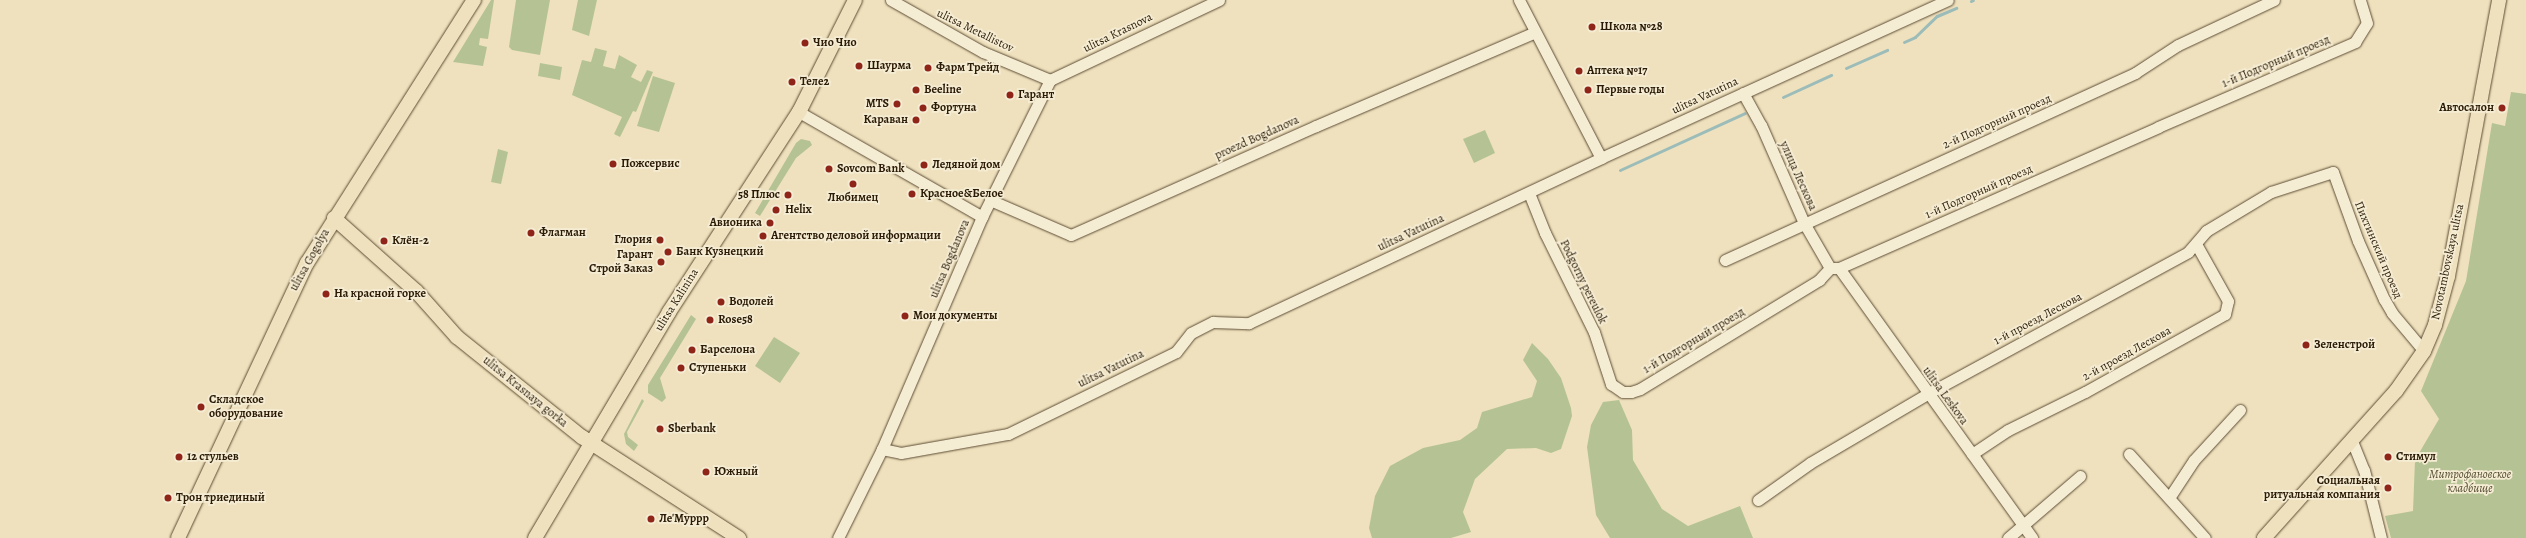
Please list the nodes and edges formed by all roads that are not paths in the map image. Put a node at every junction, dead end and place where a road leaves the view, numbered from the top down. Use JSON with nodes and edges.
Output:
{"nodes":[{"id":1,"x":474,"y":0,"type":"edge"},
{"id":2,"x":855,"y":0,"type":"edge"},
{"id":3,"x":891,"y":0,"type":"edge"},
{"id":4,"x":1219,"y":0,"type":"edge"},
{"id":5,"x":1519,"y":0,"type":"edge"},
{"id":6,"x":1948,"y":0,"type":"edge"},
{"id":7,"x":2274,"y":0,"type":"edge"},
{"id":8,"x":2360,"y":0,"type":"edge"},
{"id":9,"x":2499,"y":0,"type":"edge"},
{"id":10,"x":1536,"y":32,"type":"junction"},
{"id":11,"x":1050,"y":80,"type":"junction"},
{"id":12,"x":1743,"y":93,"type":"junction"},
{"id":13,"x":799,"y":112,"type":"junction"},
{"id":14,"x":1601,"y":158,"type":"junction"},
{"id":15,"x":2333,"y":172,"type":"joint"},
{"id":16,"x":1529,"y":193,"type":"junction"},
{"id":17,"x":990,"y":200,"type":"junction"},
{"id":18,"x":982,"y":217,"type":"junction"},
{"id":19,"x":334,"y":218,"type":"junction"},
{"id":20,"x":1804,"y":222,"type":"junction"},
{"id":21,"x":2196,"y":244,"type":"junction"},
{"id":22,"x":1725,"y":260,"type":"dead end"},
{"id":23,"x":1834,"y":268,"type":"junction"},
{"id":24,"x":2424,"y":351,"type":"junction"},
{"id":25,"x":1611,"y":384,"type":"joint"},
{"id":26,"x":1927,"y":394,"type":"junction"},
{"id":27,"x":2240,"y":410,"type":"dead end"},
{"id":28,"x":2352,"y":441,"type":"junction"},
{"id":29,"x":591,"y":443,"type":"junction"},
{"id":30,"x":882,"y":449,"type":"junction"},
{"id":31,"x":1972,"y":454,"type":"junction"},
{"id":32,"x":2129,"y":454,"type":"dead end"},
{"id":33,"x":2080,"y":476,"type":"dead end"},
{"id":34,"x":2169,"y":498,"type":"junction"},
{"id":35,"x":1758,"y":500,"type":"dead end"},
{"id":36,"x":2024,"y":527,"type":"junction"},
{"id":37,"x":178,"y":538,"type":"edge"},
{"id":38,"x":535,"y":538,"type":"edge"},
{"id":39,"x":739,"y":538,"type":"edge"},
{"id":40,"x":838,"y":538,"type":"edge"},
{"id":41,"x":2008,"y":538,"type":"edge"},
{"id":42,"x":2032,"y":538,"type":"edge"},
{"id":43,"x":2205,"y":538,"type":"edge"},
{"id":44,"x":2264,"y":538,"type":"edge"},
{"id":45,"x":2382,"y":538,"type":"edge"}],
"edges":[{"from":1,"to":19,"type":"main road","name":"ulitsa Gogolya"},
{"from":2,"to":13,"type":"main road","name":"ulitsa Kalinina"},
{"from":3,"to":11,"type":"street","name":"ulitsa Metallistov"},
{"from":4,"to":11,"type":"street","name":"ulitsa Krasnova"},
{"from":5,"to":10,"type":"street"},
{"from":6,"to":12,"type":"street","name":"ulitsa Vatutina"},
{"from":7,"to":20,"type":"street","name":"2-й Подгорный проезд"},
{"from":8,"to":23,"type":"street","name":"1-й Подгорный проезд"},
{"from":9,"to":24,"type":"main road","name":"Novotambovskaya ulitsa"},
{"from":10,"to":14,"type":"street"},
{"from":10,"to":17,"type":"street","name":"proezd Bogdanova"},
{"from":11,"to":17,"type":"street","name":"ulitsa Bogdanova"},
{"from":12,"to":14,"type":"street","name":"ulitsa Vatutina"},
{"from":12,"to":20,"type":"street","name":"улица Лескова"},
{"from":13,"to":18,"type":"street"},
{"from":13,"to":29,"type":"main road","name":"ulitsa Kalinina"},
{"from":14,"to":16,"type":"street","name":"ulitsa Vatutina"},
{"from":15,"to":21,"type":"street","name":"1-й проезд Лескова"},
{"from":15,"to":24,"type":"street","name":"Пихтинский проезд"},
{"from":16,"to":25,"type":"street","name":"Podgorny pereulok"},
{"from":16,"to":30,"type":"street","name":"ulitsa Vatutina"},
{"from":17,"to":18,"type":"street","name":"ulitsa Bogdanova"},
{"from":18,"to":30,"type":"street","name":"ulitsa Bogdanova"},
{"from":19,"to":29,"type":"main road","name":"ulitsa Krasnaya gorka"},
{"from":19,"to":37,"type":"main road","name":"ulitsa Gogolya"},
{"from":20,"to":22,"type":"street","name":"2-й Подгорный проезд"},
{"from":20,"to":23,"type":"street","name":"улица Лескова"},
{"from":21,"to":26,"type":"street","name":"1-й проезд Лескова"},
{"from":21,"to":31,"type":"street","name":"2-й проезд Лескова"},
{"from":23,"to":25,"type":"street","name":"1-й Подгорный проезд"},
{"from":23,"to":26,"type":"street","name":"ulitsa Leskova"},
{"from":24,"to":28,"type":"main road","name":"Novotambovskaya ulitsa"},
{"from":26,"to":31,"type":"street","name":"ulitsa Leskova"},
{"from":26,"to":35,"type":"street","name":"1-й проезд Лескова"},
{"from":27,"to":34,"type":"street"},
{"from":28,"to":44,"type":"main road","name":"Novotambovskaya ulitsa"},
{"from":28,"to":45,"type":"street"},
{"from":29,"to":38,"type":"main road","name":"ulitsa Kalinina"},
{"from":29,"to":39,"type":"main road","name":"ulitsa Krasnaya gorka"},
{"from":30,"to":40,"type":"street","name":"ulitsa Bogdanova"},
{"from":31,"to":36,"type":"street","name":"ulitsa Leskova"},
{"from":32,"to":34,"type":"street"},
{"from":33,"to":36,"type":"street"},
{"from":34,"to":43,"type":"street"},
{"from":36,"to":41,"type":"street"},
{"from":36,"to":42,"type":"street","name":"ulitsa Leskova"}]}
